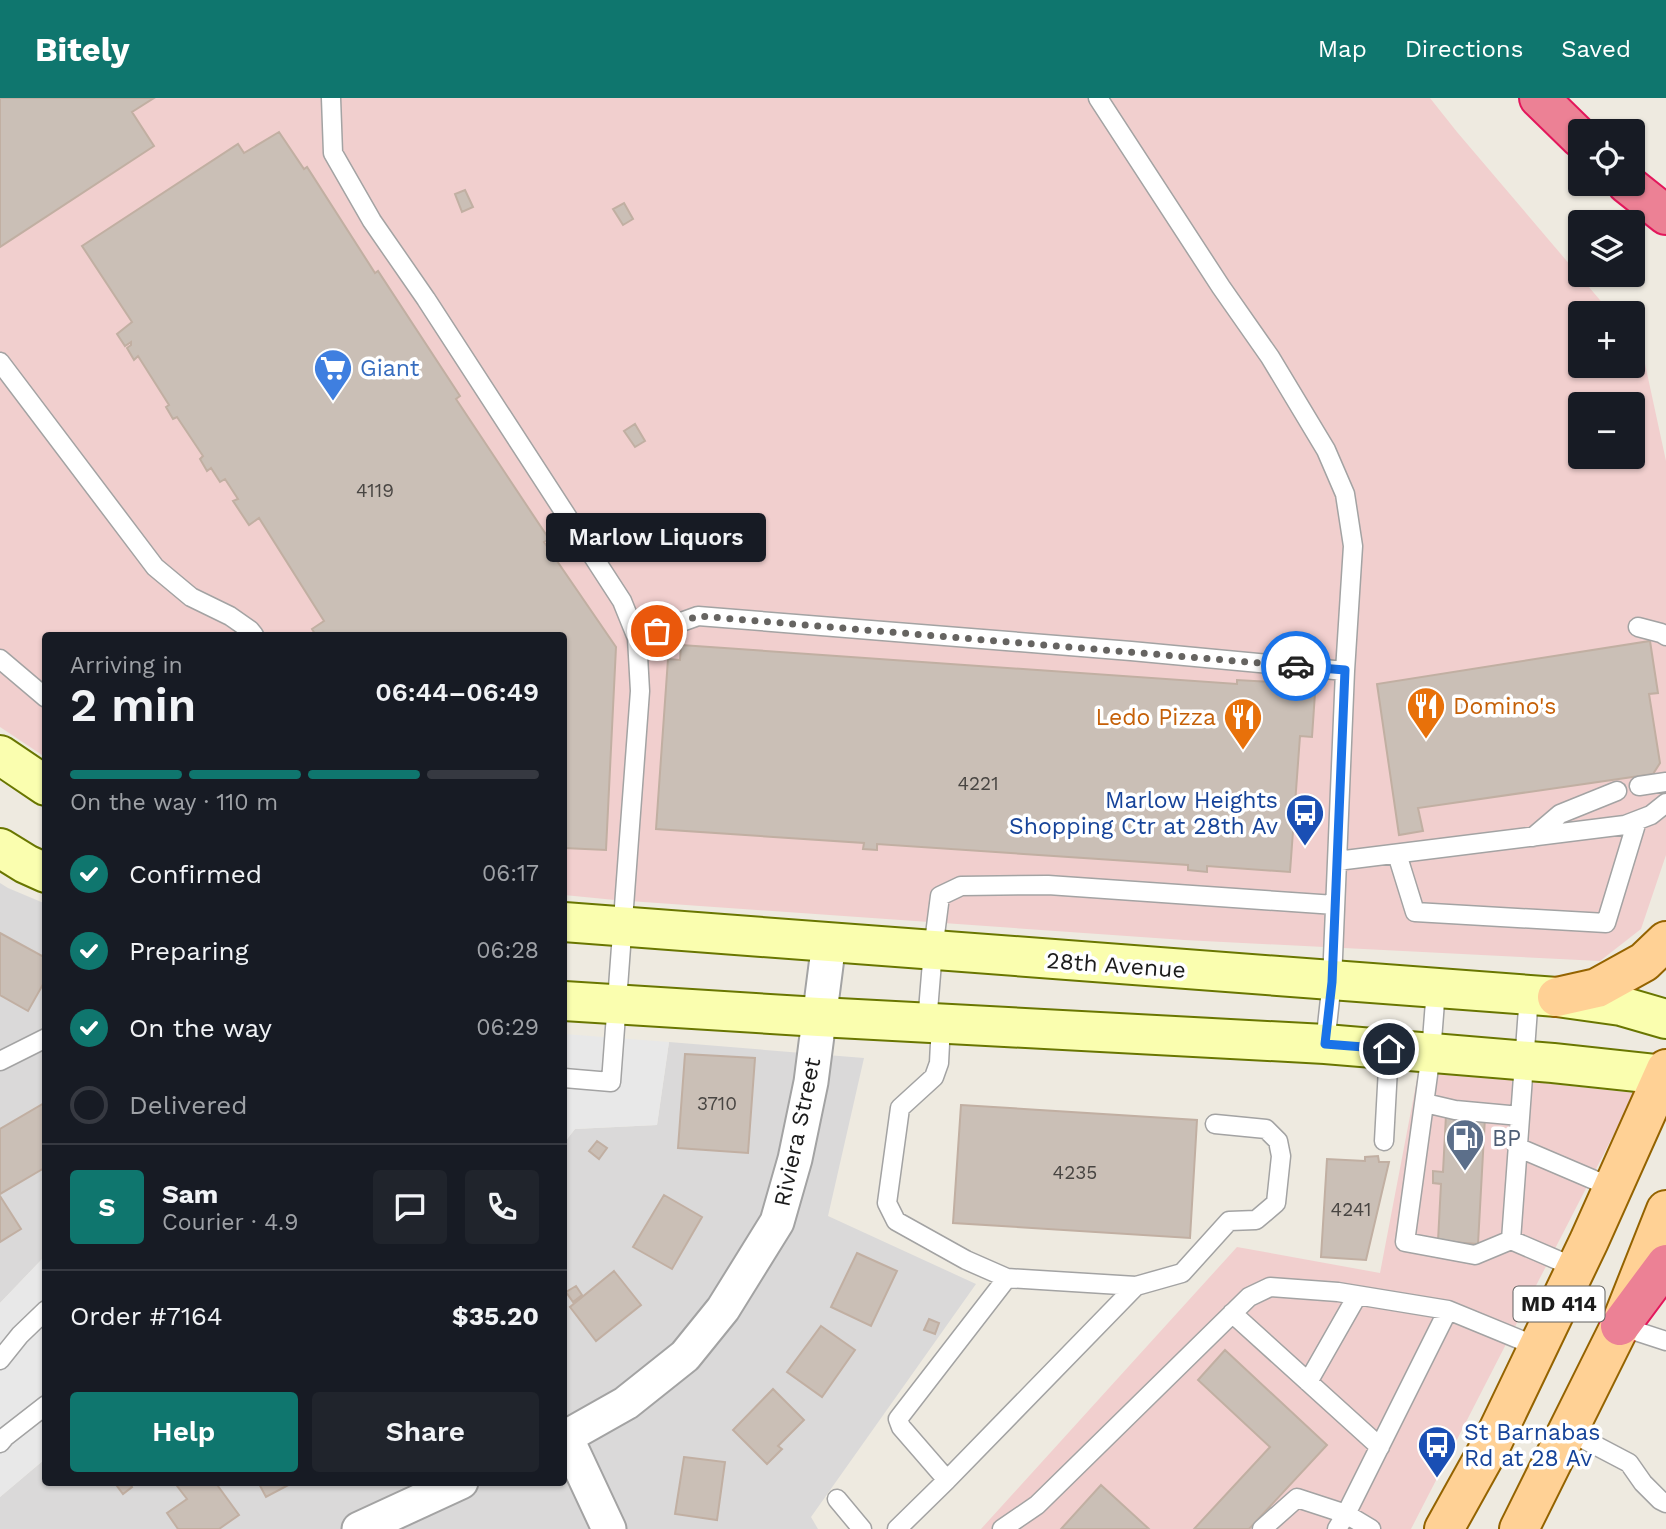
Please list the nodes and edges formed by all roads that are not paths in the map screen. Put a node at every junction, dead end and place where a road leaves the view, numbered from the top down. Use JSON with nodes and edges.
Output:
{"nodes":[{"id":1,"x":331,"y":98,"type":"edge"},
{"id":2,"x":1098,"y":98,"type":"edge"},
{"id":3,"x":1539,"y":98,"type":"edge"},
{"id":4,"x":1568,"y":126,"type":"edge"},
{"id":5,"x":1643,"y":196,"type":"edge"},
{"id":6,"x":1666,"y":215,"type":"edge"},
{"id":7,"x":0,"y":362,"type":"edge"},
{"id":8,"x":1638,"y":627,"type":"dead end"},
{"id":9,"x":252,"y":632,"type":"edge"},
{"id":10,"x":1666,"y":636,"type":"edge"},
{"id":11,"x":637,"y":638,"type":"junction"},
{"id":12,"x":0,"y":659,"type":"edge"},
{"id":13,"x":1345,"y":670,"type":"junction"},
{"id":14,"x":42,"y":695,"type":"edge"},
{"id":15,"x":0,"y":755,"type":"edge"},
{"id":16,"x":1666,"y":782,"type":"edge"},
{"id":17,"x":42,"y":783,"type":"edge"},
{"id":18,"x":1639,"y":786,"type":"dead end"},
{"id":19,"x":1617,"y":791,"type":"dead end"},
{"id":20,"x":1666,"y":803,"type":"edge"},
{"id":21,"x":1637,"y":821,"type":"junction"},
{"id":22,"x":1533,"y":837,"type":"junction"},
{"id":23,"x":0,"y":848,"type":"edge"},
{"id":24,"x":1396,"y":854,"type":"junction"},
{"id":25,"x":1337,"y":861,"type":"junction"},
{"id":26,"x":42,"y":871,"type":"edge"},
{"id":27,"x":1335,"y":905,"type":"junction"},
{"id":28,"x":567,"y":922,"type":"edge"},
{"id":29,"x":622,"y":927,"type":"junction"},
{"id":30,"x":1666,"y":941,"type":"edge"},
{"id":31,"x":829,"y":942,"type":"junction"},
{"id":32,"x":933,"y":950,"type":"junction"},
{"id":33,"x":1332,"y":982,"type":"junction"},
{"id":34,"x":1436,"y":989,"type":"junction"},
{"id":35,"x":1543,"y":996,"type":"junction"},
{"id":36,"x":567,"y":1000,"type":"edge"},
{"id":37,"x":617,"y":1004,"type":"junction"},
{"id":38,"x":819,"y":1017,"type":"junction"},
{"id":39,"x":1666,"y":1019,"type":"edge"},
{"id":40,"x":934,"y":1024,"type":"junction"},
{"id":41,"x":42,"y":1040,"type":"edge"},
{"id":42,"x":1325,"y":1044,"type":"junction"},
{"id":43,"x":1389,"y":1049,"type":"junction"},
{"id":44,"x":1431,"y":1053,"type":"junction"},
{"id":45,"x":1523,"y":1060,"type":"junction"},
{"id":46,"x":0,"y":1062,"type":"edge"},
{"id":47,"x":1665,"y":1073,"type":"edge"},
{"id":48,"x":567,"y":1078,"type":"edge"},
{"id":49,"x":1425,"y":1103,"type":"junction"},
{"id":50,"x":1520,"y":1116,"type":"junction"},
{"id":51,"x":1215,"y":1124,"type":"dead end"},
{"id":52,"x":1384,"y":1141,"type":"dead end"},
{"id":53,"x":1517,"y":1147,"type":"junction"},
{"id":54,"x":1613,"y":1188,"type":"junction"},
{"id":55,"x":1666,"y":1210,"type":"edge"},
{"id":56,"x":1511,"y":1240,"type":"junction"},
{"id":57,"x":1666,"y":1264,"type":"edge"},
{"id":58,"x":1576,"y":1268,"type":"junction"},
{"id":59,"x":1007,"y":1278,"type":"junction"},
{"id":60,"x":1136,"y":1286,"type":"junction"},
{"id":61,"x":1357,"y":1296,"type":"junction"},
{"id":62,"x":1448,"y":1310,"type":"junction"},
{"id":63,"x":1232,"y":1313,"type":"junction"},
{"id":64,"x":42,"y":1314,"type":"edge"},
{"id":65,"x":1620,"y":1326,"type":"junction"},
{"id":66,"x":1666,"y":1341,"type":"edge"},
{"id":67,"x":1538,"y":1347,"type":"junction"},
{"id":68,"x":0,"y":1360,"type":"edge"},
{"id":69,"x":1308,"y":1382,"type":"junction"},
{"id":70,"x":42,"y":1408,"type":"edge"},
{"id":71,"x":1568,"y":1431,"type":"junction"},
{"id":72,"x":567,"y":1437,"type":"edge"},
{"id":73,"x":567,"y":1442,"type":"edge"},
{"id":74,"x":0,"y":1443,"type":"edge"},
{"id":75,"x":1380,"y":1447,"type":"junction"},
{"id":76,"x":947,"y":1480,"type":"junction"},
{"id":77,"x":452,"y":1486,"type":"edge"},
{"id":78,"x":837,"y":1499,"type":"dead end"},
{"id":79,"x":1666,"y":1503,"type":"edge"},
{"id":80,"x":1341,"y":1521,"type":"edge"},
{"id":81,"x":359,"y":1529,"type":"edge"},
{"id":82,"x":609,"y":1529,"type":"edge"},
{"id":83,"x":862,"y":1529,"type":"edge"},
{"id":84,"x":897,"y":1529,"type":"edge"},
{"id":85,"x":1002,"y":1529,"type":"edge"},
{"id":86,"x":1262,"y":1529,"type":"edge"},
{"id":87,"x":1371,"y":1529,"type":"edge"},
{"id":88,"x":1444,"y":1529,"type":"edge"},
{"id":89,"x":1519,"y":1529,"type":"edge"}],
"edges":[{"from":1,"to":11,"type":"lane"},
{"from":2,"to":13,"type":"lane"},
{"from":3,"to":4,"type":"highway"},
{"from":5,"to":6,"type":"highway"},
{"from":7,"to":9,"type":"lane"},
{"from":8,"to":10,"type":"lane"},
{"from":11,"to":13,"type":"lane"},
{"from":11,"to":29,"type":"lane"},
{"from":12,"to":14,"type":"lane"},
{"from":13,"to":25,"type":"lane"},
{"from":15,"to":17,"type":"street"},
{"from":16,"to":18,"type":"lane"},
{"from":19,"to":22,"type":"lane"},
{"from":20,"to":21,"type":"lane"},
{"from":21,"to":22,"type":"lane"},
{"from":21,"to":24,"type":"lane"},
{"from":22,"to":24,"type":"lane"},
{"from":23,"to":26,"type":"street"},
{"from":24,"to":25,"type":"lane"},
{"from":25,"to":27,"type":"lane"},
{"from":27,"to":32,"type":"lane"},
{"from":27,"to":33,"type":"lane"},
{"from":28,"to":29,"type":"street","name":"28th Avenue"},
{"from":29,"to":31,"type":"street","name":"28th Avenue"},
{"from":29,"to":37,"type":"lane"},
{"from":30,"to":35,"type":"main road"},
{"from":31,"to":32,"type":"street","name":"28th Avenue"},
{"from":31,"to":38,"type":"street","name":"Riviera Street"},
{"from":32,"to":33,"type":"street","name":"28th Avenue"},
{"from":32,"to":40,"type":"lane"},
{"from":33,"to":34,"type":"street","name":"28th Avenue"},
{"from":33,"to":42,"type":"lane"},
{"from":34,"to":35,"type":"street","name":"28th Avenue"},
{"from":34,"to":44,"type":"lane"},
{"from":35,"to":39,"type":"street","name":"28th Avenue"},
{"from":35,"to":45,"type":"lane"},
{"from":36,"to":37,"type":"street"},
{"from":37,"to":38,"type":"street"},
{"from":37,"to":48,"type":"lane"},
{"from":38,"to":40,"type":"street"},
{"from":38,"to":72,"type":"street","name":"Riviera Street"},
{"from":40,"to":42,"type":"street"},
{"from":40,"to":59,"type":"lane"},
{"from":41,"to":46,"type":"lane"},
{"from":42,"to":43,"type":"street"},
{"from":43,"to":44,"type":"street"},
{"from":43,"to":52,"type":"lane"},
{"from":44,"to":45,"type":"street"},
{"from":44,"to":49,"type":"lane"},
{"from":45,"to":47,"type":"street"},
{"from":45,"to":50,"type":"lane"},
{"from":47,"to":54,"type":"main road","number":"MD 414"},
{"from":49,"to":50,"type":"lane"},
{"from":49,"to":56,"type":"lane"},
{"from":50,"to":53,"type":"lane"},
{"from":51,"to":60,"type":"lane"},
{"from":53,"to":54,"type":"lane"},
{"from":53,"to":56,"type":"lane"},
{"from":54,"to":58,"type":"main road","number":"MD 414"},
{"from":55,"to":65,"type":"main road","number":"MD 414"},
{"from":56,"to":58,"type":"lane"},
{"from":57,"to":65,"type":"highway"},
{"from":58,"to":67,"type":"main road","number":"MD 414"},
{"from":59,"to":60,"type":"lane"},
{"from":59,"to":76,"type":"lane"},
{"from":60,"to":76,"type":"lane"},
{"from":61,"to":62,"type":"lane"},
{"from":61,"to":63,"type":"lane"},
{"from":61,"to":69,"type":"lane"},
{"from":62,"to":67,"type":"lane"},
{"from":62,"to":75,"type":"lane"},
{"from":63,"to":69,"type":"lane"},
{"from":63,"to":85,"type":"lane"},
{"from":64,"to":68,"type":"lane"},
{"from":65,"to":66,"type":"lane"},
{"from":65,"to":71,"type":"main road","number":"MD 414"},
{"from":67,"to":88,"type":"main road","number":"MD 414"},
{"from":69,"to":75,"type":"lane"},
{"from":70,"to":74,"type":"lane"},
{"from":71,"to":79,"type":"lane"},
{"from":71,"to":89,"type":"main road","number":"MD 414"},
{"from":73,"to":82,"type":"street"},
{"from":75,"to":80,"type":"lane"},
{"from":76,"to":84,"type":"lane"},
{"from":77,"to":81,"type":"street"},
{"from":78,"to":83,"type":"lane"},
{"from":80,"to":86,"type":"lane"},
{"from":80,"to":87,"type":"lane"}]}
